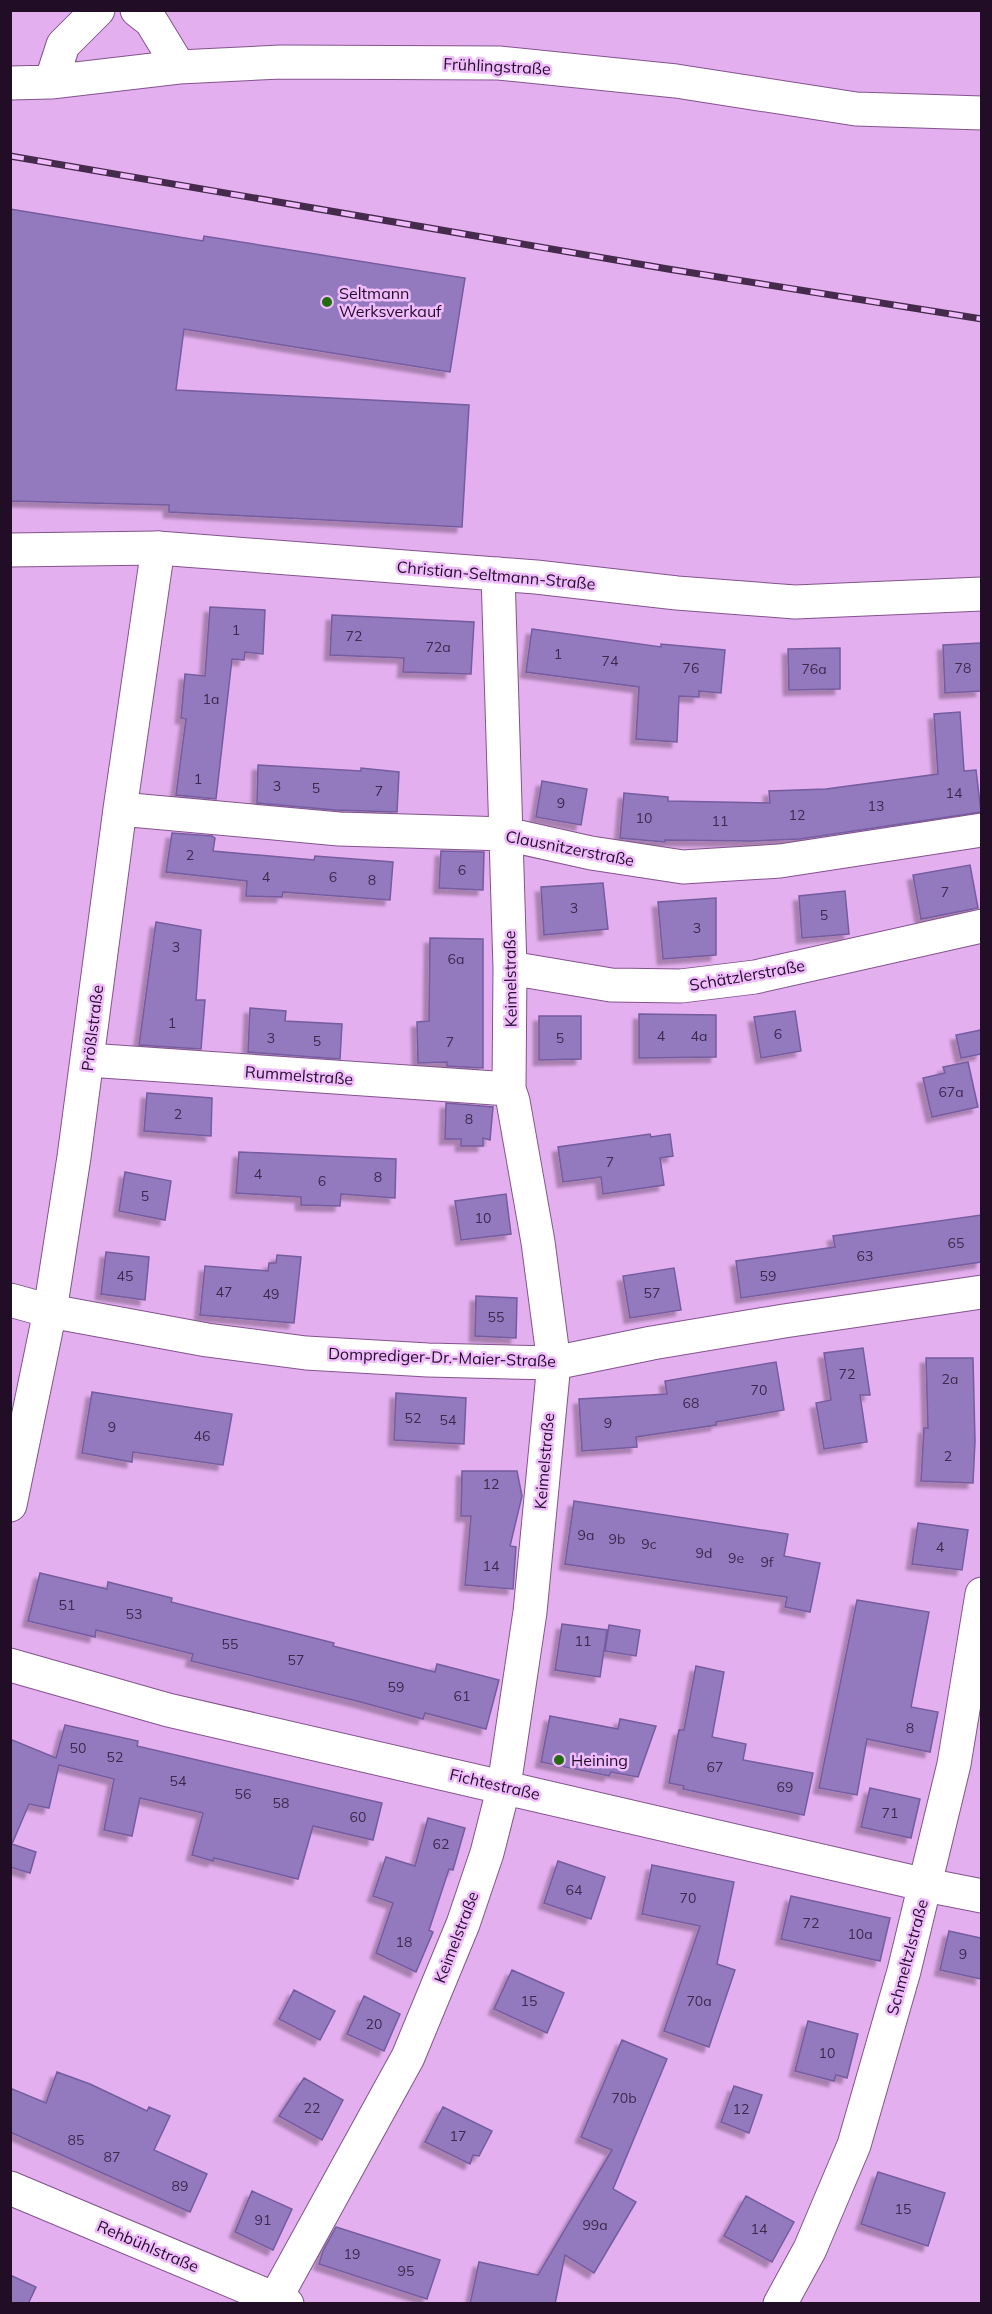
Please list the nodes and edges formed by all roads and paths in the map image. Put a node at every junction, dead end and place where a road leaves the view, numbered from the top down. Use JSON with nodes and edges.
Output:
{"nodes":[{"id":1,"x":98,"y":10,"type":"edge"},
{"id":2,"x":137,"y":10,"type":"edge"},
{"id":3,"x":179,"y":67,"type":"junction"},
{"id":4,"x":51,"y":82,"type":"junction"},
{"id":5,"x":10,"y":83,"type":"edge"},
{"id":6,"x":981,"y":113,"type":"edge"},
{"id":7,"x":158,"y":548,"type":"junction"},
{"id":8,"x":10,"y":550,"type":"edge"},
{"id":9,"x":498,"y":574,"type":"junction"},
{"id":10,"x":981,"y":594,"type":"edge"},
{"id":11,"x":120,"y":809,"type":"junction"},
{"id":12,"x":981,"y":830,"type":"edge"},
{"id":13,"x":506,"y":834,"type":"junction"},
{"id":14,"x":981,"y":926,"type":"edge"},
{"id":15,"x":510,"y":968,"type":"junction"},
{"id":16,"x":88,"y":1060,"type":"junction"},
{"id":17,"x":509,"y":1089,"type":"junction"},
{"id":18,"x":981,"y":1292,"type":"edge"},
{"id":19,"x":10,"y":1300,"type":"edge"},
{"id":20,"x":50,"y":1311,"type":"junction"},
{"id":21,"x":554,"y":1363,"type":"junction"},
{"id":22,"x":10,"y":1505,"type":"edge"},
{"id":23,"x":981,"y":1594,"type":"edge"},
{"id":24,"x":10,"y":1665,"type":"edge"},
{"id":25,"x":504,"y":1786,"type":"junction"},
{"id":26,"x":926,"y":1885,"type":"junction"},
{"id":27,"x":981,"y":1896,"type":"edge"},
{"id":28,"x":10,"y":2188,"type":"edge"},
{"id":29,"x":281,"y":2301,"type":"edge"},
{"id":30,"x":780,"y":2304,"type":"edge"}],
"edges":[{"from":1,"to":4,"type":"street"},
{"from":2,"to":3,"type":"street"},
{"from":3,"to":4,"type":"street","name":"Frühlingstraße"},
{"from":3,"to":6,"type":"street","name":"Frühlingstraße"},
{"from":4,"to":5,"type":"street","name":"Frühlingstraße"},
{"from":7,"to":8,"type":"street","name":"Christian-Seltmann-Straße"},
{"from":7,"to":9,"type":"street","name":"Christian-Seltmann-Straße"},
{"from":7,"to":11,"type":"street","name":"Prößlstraße"},
{"from":9,"to":10,"type":"street","name":"Christian-Seltmann-Straße"},
{"from":9,"to":13,"type":"street","name":"Keimelstraße"},
{"from":11,"to":13,"type":"street","name":"Clausnitzerstraße"},
{"from":11,"to":16,"type":"street","name":"Prößlstraße"},
{"from":12,"to":13,"type":"street","name":"Clausnitzerstraße"},
{"from":13,"to":15,"type":"street","name":"Keimelstraße"},
{"from":14,"to":15,"type":"street","name":"Schätzlerstraße"},
{"from":15,"to":17,"type":"street","name":"Keimelstraße"},
{"from":16,"to":17,"type":"street","name":"Rummelstraße"},
{"from":16,"to":20,"type":"street","name":"Prößlstraße"},
{"from":17,"to":21,"type":"street","name":"Keimelstraße"},
{"from":18,"to":21,"type":"street","name":"Domprediger-Dr.-Maier-Straße"},
{"from":19,"to":20,"type":"street","name":"Domprediger-Dr.-Maier-Straße"},
{"from":20,"to":21,"type":"street","name":"Domprediger-Dr.-Maier-Straße"},
{"from":20,"to":22,"type":"street","name":"Prößlstraße"},
{"from":21,"to":25,"type":"street","name":"Keimelstraße"},
{"from":23,"to":26,"type":"street","name":"Schmeltzlstraße"},
{"from":24,"to":25,"type":"street","name":"Fichtestraße"},
{"from":25,"to":26,"type":"street","name":"Fichtestraße"},
{"from":25,"to":29,"type":"street","name":"Keimelstraße"},
{"from":26,"to":27,"type":"street","name":"Fichtestraße"},
{"from":26,"to":30,"type":"street","name":"Schmeltzlstraße"},
{"from":28,"to":29,"type":"street","name":"Rehbühlstraße"}]}
